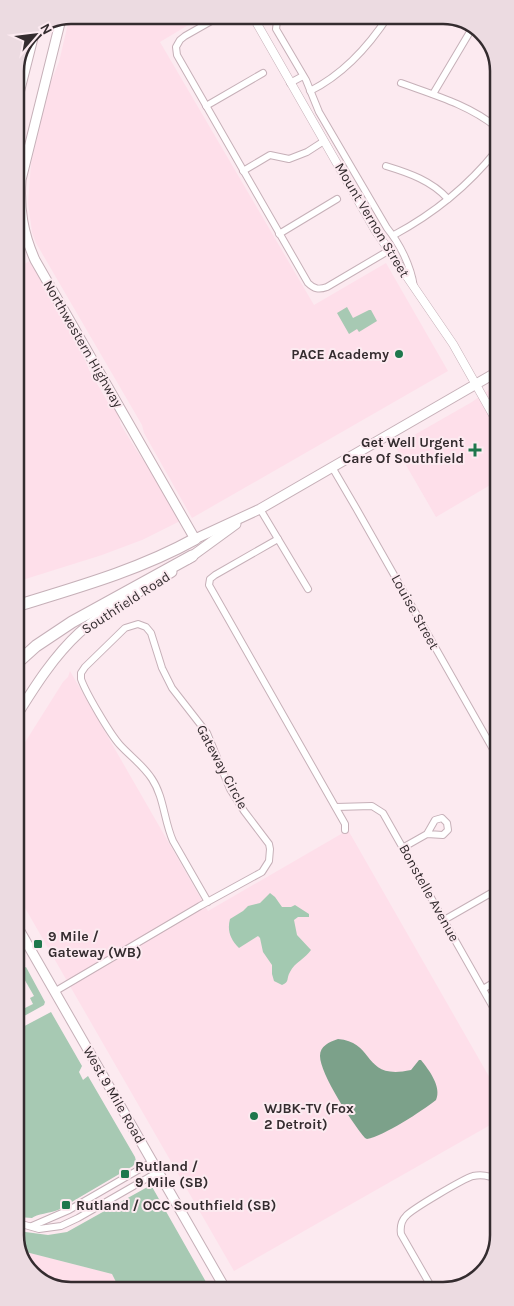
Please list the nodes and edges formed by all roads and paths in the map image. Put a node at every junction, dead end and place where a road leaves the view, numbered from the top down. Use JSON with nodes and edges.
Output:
{"nodes":[{"id":1,"x":207,"y":24,"type":"edge"},
{"id":2,"x":257,"y":24,"type":"edge"},
{"id":3,"x":276,"y":24,"type":"edge"},
{"id":4,"x":383,"y":24,"type":"edge"},
{"id":5,"x":60,"y":25,"type":"edge"},
{"id":6,"x":470,"y":32,"type":"edge"},
{"id":7,"x":29,"y":50,"type":"edge"},
{"id":8,"x":24,"y":69,"type":"edge"},
{"id":9,"x":263,"y":73,"type":"dead end"},
{"id":10,"x":303,"y":76,"type":"junction"},
{"id":11,"x":290,"y":83,"type":"junction"},
{"id":12,"x":401,"y":83,"type":"dead end"},
{"id":13,"x":310,"y":91,"type":"junction"},
{"id":14,"x":433,"y":94,"type":"junction"},
{"id":15,"x":206,"y":106,"type":"junction"},
{"id":16,"x":490,"y":123,"type":"edge"},
{"id":17,"x":324,"y":140,"type":"junction"},
{"id":18,"x":490,"y":158,"type":"edge"},
{"id":19,"x":386,"y":166,"type":"dead end"},
{"id":20,"x":24,"y":168,"type":"edge"},
{"id":21,"x":243,"y":171,"type":"junction"},
{"id":22,"x":337,"y":199,"type":"dead end"},
{"id":23,"x":448,"y":199,"type":"junction"},
{"id":24,"x":24,"y":230,"type":"edge"},
{"id":25,"x":279,"y":234,"type":"junction"},
{"id":26,"x":394,"y":236,"type":"junction"},
{"id":27,"x":388,"y":250,"type":"junction"},
{"id":28,"x":414,"y":288,"type":"junction"},
{"id":29,"x":490,"y":376,"type":"edge"},
{"id":30,"x":476,"y":384,"type":"junction"},
{"id":31,"x":490,"y":409,"type":"edge"},
{"id":32,"x":332,"y":467,"type":"junction"},
{"id":33,"x":257,"y":510,"type":"junction"},
{"id":34,"x":195,"y":539,"type":"junction"},
{"id":35,"x":278,"y":539,"type":"junction"},
{"id":36,"x":192,"y":556,"type":"junction"},
{"id":37,"x":308,"y":589,"type":"dead end"},
{"id":38,"x":24,"y":604,"type":"edge"},
{"id":39,"x":24,"y":657,"type":"edge"},
{"id":40,"x":24,"y":705,"type":"edge"},
{"id":41,"x":490,"y":744,"type":"edge"},
{"id":42,"x":336,"y":807,"type":"junction"},
{"id":43,"x":345,"y":830,"type":"dead end"},
{"id":44,"x":427,"y":834,"type":"dead end"},
{"id":45,"x":404,"y":847,"type":"junction"},
{"id":46,"x":490,"y":894,"type":"edge"},
{"id":47,"x":208,"y":902,"type":"junction"},
{"id":48,"x":444,"y":920,"type":"junction"},
{"id":49,"x":24,"y":938,"type":"edge"},
{"id":50,"x":490,"y":985,"type":"edge"},
{"id":51,"x":483,"y":989,"type":"junction"},
{"id":52,"x":54,"y":992,"type":"junction"},
{"id":53,"x":490,"y":1002,"type":"edge"},
{"id":54,"x":152,"y":1162,"type":"junction"},
{"id":55,"x":158,"y":1172,"type":"junction"},
{"id":56,"x":490,"y":1178,"type":"edge"},
{"id":57,"x":94,"y":1195,"type":"junction"},
{"id":58,"x":100,"y":1205,"type":"junction"},
{"id":59,"x":73,"y":1208,"type":"junction"},
{"id":60,"x":78,"y":1218,"type":"junction"},
{"id":61,"x":24,"y":1224,"type":"edge"},
{"id":62,"x":32,"y":1226,"type":"junction"},
{"id":63,"x":221,"y":1282,"type":"edge"},
{"id":64,"x":429,"y":1282,"type":"edge"}],
"edges":[{"from":1,"to":15,"type":"street"},
{"from":2,"to":11,"type":"street","name":"Mount Vernon Street"},
{"from":3,"to":10,"type":"street"},
{"from":4,"to":13,"type":"street"},
{"from":5,"to":20,"type":"main road","name":"Northwestern Highway"},
{"from":6,"to":14,"type":"street"},
{"from":7,"to":8,"type":"highway"},
{"from":9,"to":15,"type":"street"},
{"from":10,"to":11,"type":"street"},
{"from":10,"to":13,"type":"street"},
{"from":11,"to":17,"type":"street","name":"Mount Vernon Street"},
{"from":12,"to":14,"type":"street"},
{"from":13,"to":26,"type":"street"},
{"from":14,"to":16,"type":"street"},
{"from":15,"to":21,"type":"street"},
{"from":17,"to":21,"type":"street"},
{"from":17,"to":27,"type":"street","name":"Mount Vernon Street"},
{"from":18,"to":23,"type":"street"},
{"from":19,"to":23,"type":"street"},
{"from":21,"to":25,"type":"street"},
{"from":22,"to":25,"type":"street"},
{"from":23,"to":26,"type":"street"},
{"from":24,"to":34,"type":"main road","name":"Northwestern Highway"},
{"from":25,"to":27,"type":"street"},
{"from":26,"to":28,"type":"street"},
{"from":27,"to":28,"type":"street","name":"Mount Vernon Street"},
{"from":28,"to":30,"type":"street","name":"Mount Vernon Street"},
{"from":29,"to":30,"type":"main road","name":"Southfield Road"},
{"from":30,"to":31,"type":"street","name":"Mount Vernon Street"},
{"from":30,"to":32,"type":"main road","name":"Southfield Road"},
{"from":32,"to":33,"type":"main road","name":"Southfield Road"},
{"from":32,"to":41,"type":"street","name":"Louise Street"},
{"from":33,"to":34,"type":"main road","name":"Southfield Road"},
{"from":33,"to":35,"type":"street"},
{"from":33,"to":36,"type":"main road","name":"Southfield Road"},
{"from":34,"to":38,"type":"highway"},
{"from":35,"to":37,"type":"street"},
{"from":35,"to":42,"type":"street"},
{"from":36,"to":39,"type":"highway"},
{"from":36,"to":40,"type":"main road","name":"Southfield Road"},
{"from":42,"to":43,"type":"street"},
{"from":42,"to":45,"type":"street","name":"Bonstelle Avenue"},
{"from":44,"to":45,"type":"street"},
{"from":45,"to":48,"type":"street","name":"Bonstelle Avenue"},
{"from":46,"to":48,"type":"street"},
{"from":47,"to":47,"type":"street","name":"Gateway Circle"},
{"from":47,"to":52,"type":"street","name":"Gateway Circle"},
{"from":48,"to":51,"type":"street","name":"Bonstelle Avenue"},
{"from":49,"to":52,"type":"main road","name":"West 9 Mile Road"},
{"from":50,"to":51,"type":"street"},
{"from":51,"to":53,"type":"street","name":"Bonstelle Avenue"},
{"from":52,"to":54,"type":"main road","name":"West 9 Mile Road"},
{"from":54,"to":55,"type":"main road","name":"West 9 Mile Road"},
{"from":54,"to":57,"type":"street"},
{"from":55,"to":58,"type":"street"},
{"from":55,"to":63,"type":"main road","name":"West 9 Mile Road"},
{"from":56,"to":64,"type":"street"},
{"from":57,"to":58,"type":"street"},
{"from":57,"to":59,"type":"street"},
{"from":58,"to":60,"type":"street"},
{"from":59,"to":60,"type":"street"},
{"from":59,"to":62,"type":"street"},
{"from":60,"to":62,"type":"street"},
{"from":61,"to":62,"type":"street"}]}
